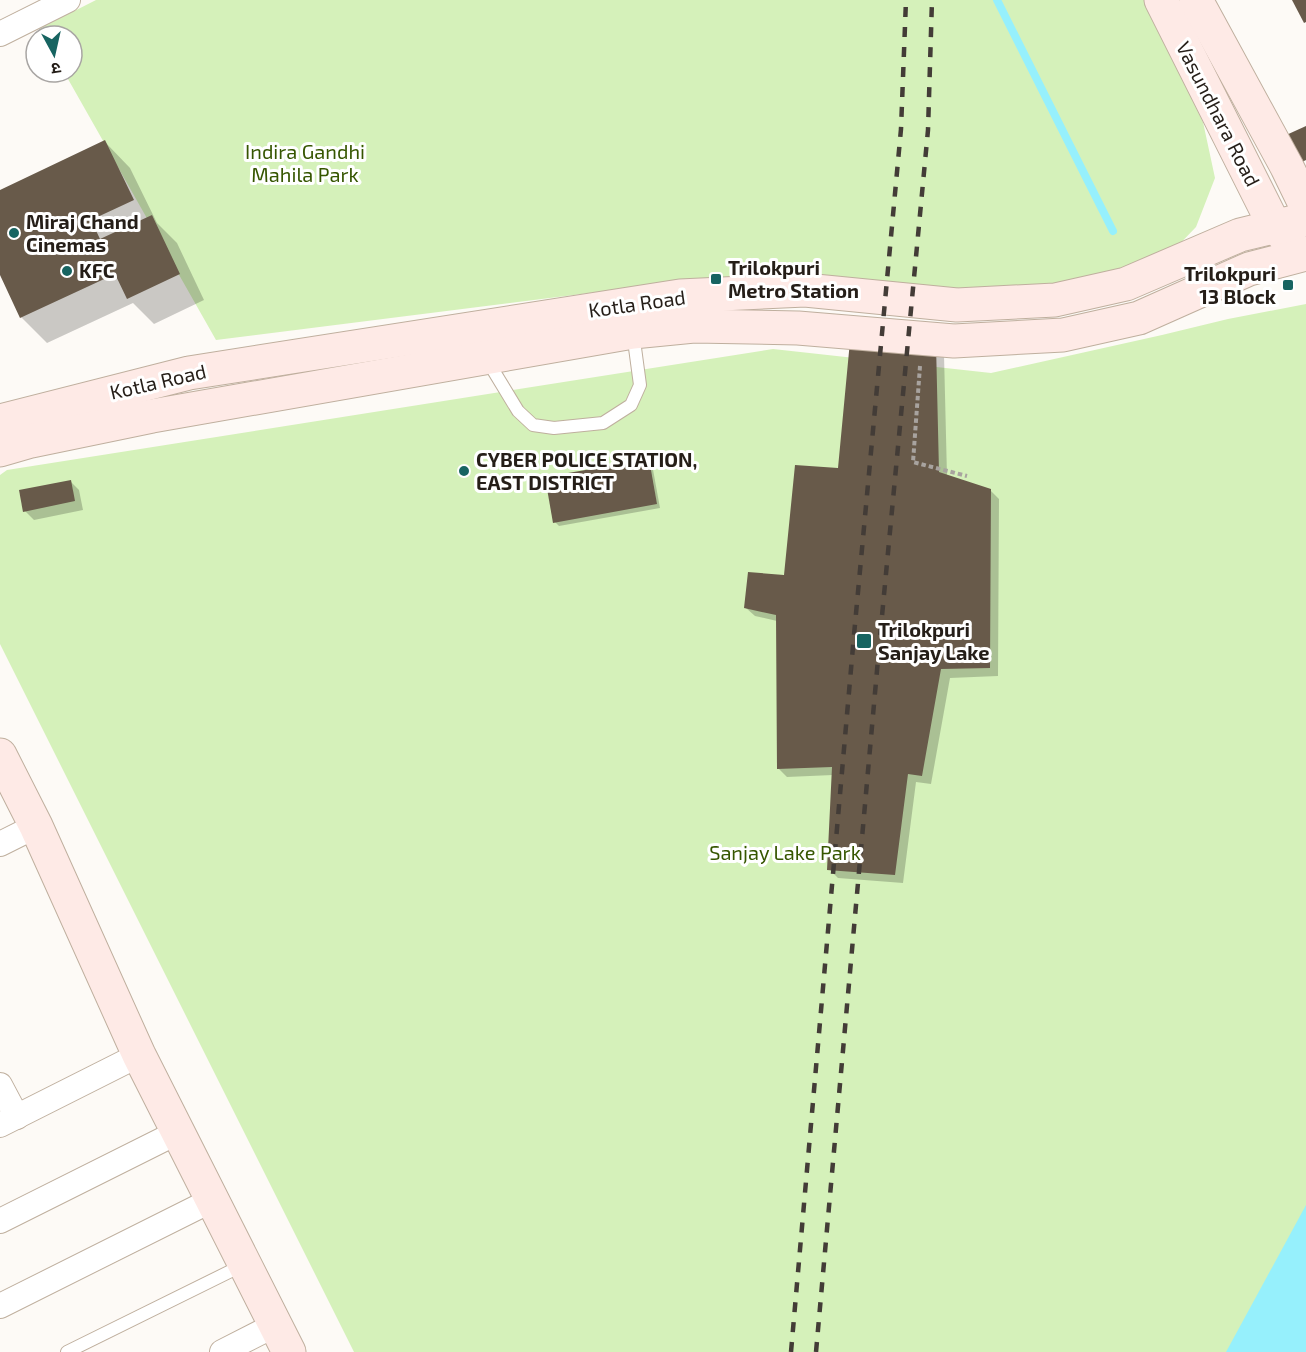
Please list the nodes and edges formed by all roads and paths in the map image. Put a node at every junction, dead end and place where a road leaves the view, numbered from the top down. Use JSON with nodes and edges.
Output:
{"nodes":[{"id":1,"x":68,"y":0,"type":"edge"},
{"id":2,"x":1161,"y":0,"type":"edge"},
{"id":3,"x":1196,"y":0,"type":"edge"},
{"id":4,"x":0,"y":34,"type":"edge"},
{"id":5,"x":1306,"y":206,"type":"edge"},
{"id":6,"x":1306,"y":219,"type":"edge"},
{"id":7,"x":1275,"y":227,"type":"junction"},
{"id":8,"x":1306,"y":252,"type":"edge"},
{"id":9,"x":633,"y":332,"type":"junction"},
{"id":10,"x":922,"y":339,"type":"junction"},
{"id":11,"x":486,"y":357,"type":"junction"},
{"id":12,"x":0,"y":421,"type":"edge"},
{"id":13,"x":0,"y":450,"type":"edge"},
{"id":14,"x":967,"y":476,"type":"dead end"},
{"id":15,"x":1,"y":757,"type":"edge"},
{"id":16,"x":36,"y":826,"type":"junction"},
{"id":17,"x":0,"y":844,"type":"edge"},
{"id":18,"x":139,"y":1055,"type":"junction"},
{"id":19,"x":0,"y":1085,"type":"edge"},
{"id":20,"x":8,"y":1121,"type":"edge"},
{"id":21,"x":178,"y":1132,"type":"junction"},
{"id":22,"x":212,"y":1200,"type":"junction"},
{"id":23,"x":0,"y":1221,"type":"edge"},
{"id":24,"x":244,"y":1264,"type":"junction"},
{"id":25,"x":0,"y":1306,"type":"edge"},
{"id":26,"x":282,"y":1339,"type":"edge"},
{"id":27,"x":67,"y":1352,"type":"edge"},
{"id":28,"x":222,"y":1352,"type":"edge"}],
"edges":[{"from":1,"to":4,"type":"street"},
{"from":2,"to":7,"type":"main road","name":"Vasundhara Road"},
{"from":3,"to":5,"type":"main road","name":"Vasundhara Road"},
{"from":6,"to":7,"type":"main road","name":"Kotla Road"},
{"from":7,"to":8,"type":"main road"},
{"from":7,"to":12,"type":"main road","name":"Kotla Road"},
{"from":8,"to":10,"type":"main road","name":"Kotla Road"},
{"from":9,"to":10,"type":"main road","name":"Kotla Road"},
{"from":9,"to":11,"type":"main road","name":"Kotla Road"},
{"from":9,"to":11,"type":"lane"},
{"from":10,"to":14,"type":"path"},
{"from":11,"to":13,"type":"main road","name":"Kotla Road"},
{"from":15,"to":16,"type":"main road"},
{"from":16,"to":17,"type":"street"},
{"from":16,"to":18,"type":"main road"},
{"from":18,"to":20,"type":"street"},
{"from":18,"to":21,"type":"main road"},
{"from":19,"to":20,"type":"street"},
{"from":21,"to":22,"type":"main road"},
{"from":21,"to":23,"type":"street"},
{"from":22,"to":24,"type":"main road"},
{"from":22,"to":25,"type":"street"},
{"from":24,"to":26,"type":"main road"},
{"from":24,"to":27,"type":"lane"},
{"from":26,"to":28,"type":"street"}]}
